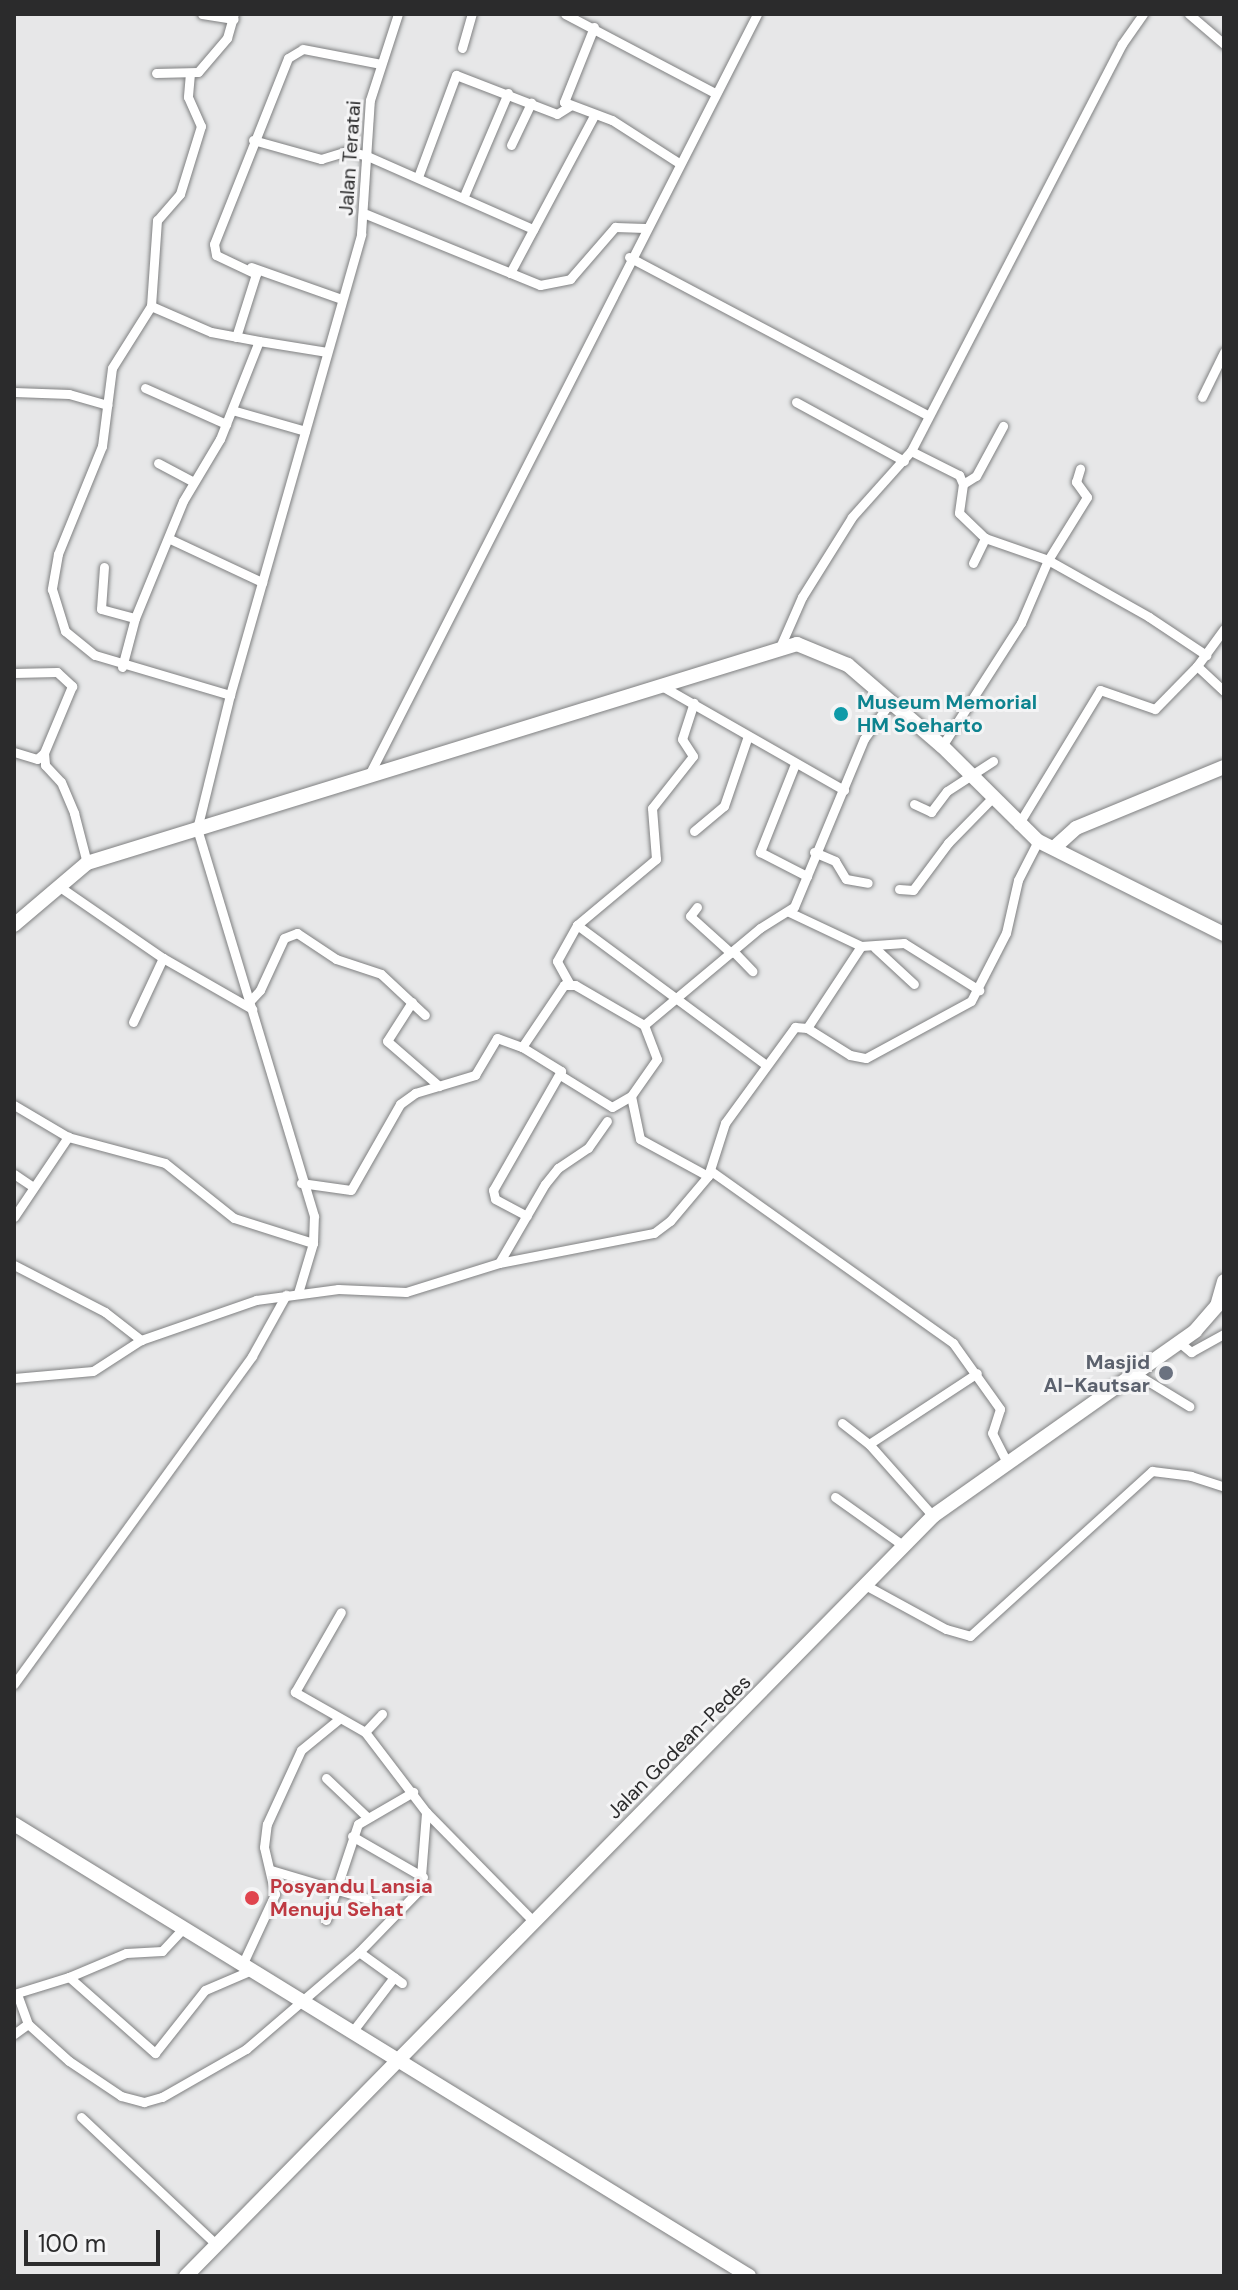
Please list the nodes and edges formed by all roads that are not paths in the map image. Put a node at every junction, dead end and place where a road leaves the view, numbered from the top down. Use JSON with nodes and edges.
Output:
{"nodes":[{"id":1,"x":202,"y":14,"type":"edge"},
{"id":2,"x":398,"y":14,"type":"edge"},
{"id":3,"x":472,"y":14,"type":"edge"},
{"id":4,"x":565,"y":14,"type":"edge"},
{"id":5,"x":757,"y":14,"type":"edge"},
{"id":6,"x":1143,"y":14,"type":"edge"},
{"id":7,"x":1189,"y":14,"type":"edge"},
{"id":8,"x":234,"y":17,"type":"edge"},
{"id":9,"x":594,"y":27,"type":"junction"},
{"id":10,"x":1224,"y":44,"type":"edge"},
{"id":11,"x":462,"y":48,"type":"dead end"},
{"id":12,"x":381,"y":64,"type":"junction"},
{"id":13,"x":156,"y":73,"type":"dead end"},
{"id":14,"x":190,"y":73,"type":"junction"},
{"id":15,"x":508,"y":93,"type":"junction"},
{"id":16,"x":715,"y":93,"type":"junction"},
{"id":17,"x":531,"y":103,"type":"junction"},
{"id":18,"x":570,"y":106,"type":"junction"},
{"id":19,"x":595,"y":114,"type":"junction"},
{"id":20,"x":253,"y":140,"type":"junction"},
{"id":21,"x":511,"y":145,"type":"dead end"},
{"id":22,"x":365,"y":155,"type":"junction"},
{"id":23,"x":679,"y":163,"type":"junction"},
{"id":24,"x":418,"y":177,"type":"junction"},
{"id":25,"x":464,"y":196,"type":"junction"},
{"id":26,"x":366,"y":214,"type":"junction"},
{"id":27,"x":645,"y":228,"type":"junction"},
{"id":28,"x":533,"y":229,"type":"junction"},
{"id":29,"x":629,"y":257,"type":"junction"},
{"id":30,"x":249,"y":267,"type":"junction"},
{"id":31,"x":510,"y":273,"type":"junction"},
{"id":32,"x":342,"y":299,"type":"junction"},
{"id":33,"x":151,"y":306,"type":"junction"},
{"id":34,"x":236,"y":337,"type":"junction"},
{"id":35,"x":259,"y":341,"type":"junction"},
{"id":36,"x":327,"y":352,"type":"junction"},
{"id":37,"x":1224,"y":352,"type":"edge"},
{"id":38,"x":145,"y":388,"type":"dead end"},
{"id":39,"x":14,"y":392,"type":"edge"},
{"id":40,"x":1202,"y":397,"type":"dead end"},
{"id":41,"x":796,"y":402,"type":"dead end"},
{"id":42,"x":107,"y":405,"type":"junction"},
{"id":43,"x":232,"y":410,"type":"junction"},
{"id":44,"x":928,"y":415,"type":"junction"},
{"id":45,"x":226,"y":424,"type":"junction"},
{"id":46,"x":1003,"y":426,"type":"dead end"},
{"id":47,"x":305,"y":431,"type":"junction"},
{"id":48,"x":911,"y":451,"type":"junction"},
{"id":49,"x":904,"y":461,"type":"junction"},
{"id":50,"x":158,"y":463,"type":"dead end"},
{"id":51,"x":1080,"y":469,"type":"dead end"},
{"id":52,"x":193,"y":482,"type":"junction"},
{"id":53,"x":963,"y":484,"type":"junction"},
{"id":54,"x":985,"y":538,"type":"junction"},
{"id":55,"x":170,"y":539,"type":"junction"},
{"id":56,"x":1048,"y":560,"type":"junction"},
{"id":57,"x":973,"y":563,"type":"dead end"},
{"id":58,"x":104,"y":567,"type":"dead end"},
{"id":59,"x":262,"y":582,"type":"junction"},
{"id":60,"x":135,"y":618,"type":"junction"},
{"id":61,"x":1224,"y":629,"type":"edge"},
{"id":62,"x":780,"y":647,"type":"junction"},
{"id":63,"x":1206,"y":655,"type":"junction"},
{"id":64,"x":1197,"y":666,"type":"junction"},
{"id":65,"x":122,"y":667,"type":"junction"},
{"id":66,"x":14,"y":673,"type":"edge"},
{"id":67,"x":659,"y":685,"type":"junction"},
{"id":68,"x":1224,"y":691,"type":"edge"},
{"id":69,"x":230,"y":695,"type":"junction"},
{"id":70,"x":891,"y":701,"type":"junction"},
{"id":71,"x":694,"y":703,"type":"junction"},
{"id":72,"x":747,"y":739,"type":"junction"},
{"id":73,"x":942,"y":746,"type":"junction"},
{"id":74,"x":14,"y":752,"type":"edge"},
{"id":75,"x":44,"y":753,"type":"junction"},
{"id":76,"x":993,"y":761,"type":"dead end"},
{"id":77,"x":795,"y":764,"type":"junction"},
{"id":78,"x":1224,"y":767,"type":"edge"},
{"id":79,"x":971,"y":774,"type":"junction"},
{"id":80,"x":369,"y":775,"type":"junction"},
{"id":81,"x":844,"y":790,"type":"junction"},
{"id":82,"x":993,"y":797,"type":"junction"},
{"id":83,"x":914,"y":804,"type":"dead end"},
{"id":84,"x":1018,"y":825,"type":"junction"},
{"id":85,"x":197,"y":829,"type":"junction"},
{"id":86,"x":694,"y":831,"type":"dead end"},
{"id":87,"x":1038,"y":841,"type":"junction"},
{"id":88,"x":1055,"y":847,"type":"junction"},
{"id":89,"x":814,"y":852,"type":"junction"},
{"id":90,"x":87,"y":863,"type":"junction"},
{"id":91,"x":807,"y":876,"type":"junction"},
{"id":92,"x":868,"y":883,"type":"dead end"},
{"id":93,"x":57,"y":885,"type":"junction"},
{"id":94,"x":899,"y":889,"type":"dead end"},
{"id":95,"x":697,"y":907,"type":"dead end"},
{"id":96,"x":789,"y":912,"type":"junction"},
{"id":97,"x":14,"y":925,"type":"edge"},
{"id":98,"x":577,"y":925,"type":"junction"},
{"id":99,"x":1224,"y":934,"type":"edge"},
{"id":100,"x":861,"y":946,"type":"junction"},
{"id":101,"x":875,"y":948,"type":"junction"},
{"id":102,"x":732,"y":952,"type":"junction"},
{"id":103,"x":163,"y":958,"type":"junction"},
{"id":104,"x":752,"y":971,"type":"dead end"},
{"id":105,"x":569,"y":983,"type":"junction"},
{"id":106,"x":914,"y":984,"type":"dead end"},
{"id":107,"x":979,"y":990,"type":"junction"},
{"id":108,"x":674,"y":999,"type":"junction"},
{"id":109,"x":412,"y":1002,"type":"junction"},
{"id":110,"x":251,"y":1006,"type":"junction"},
{"id":111,"x":425,"y":1015,"type":"dead end"},
{"id":112,"x":133,"y":1022,"type":"dead end"},
{"id":113,"x":644,"y":1025,"type":"junction"},
{"id":114,"x":807,"y":1028,"type":"junction"},
{"id":115,"x":522,"y":1047,"type":"junction"},
{"id":116,"x":766,"y":1065,"type":"junction"},
{"id":117,"x":560,"y":1075,"type":"junction"},
{"id":118,"x":439,"y":1086,"type":"junction"},
{"id":119,"x":631,"y":1096,"type":"junction"},
{"id":120,"x":14,"y":1105,"type":"edge"},
{"id":121,"x":607,"y":1121,"type":"dead end"},
{"id":122,"x":68,"y":1137,"type":"junction"},
{"id":123,"x":709,"y":1173,"type":"junction"},
{"id":124,"x":14,"y":1174,"type":"edge"},
{"id":125,"x":301,"y":1183,"type":"junction"},
{"id":126,"x":33,"y":1187,"type":"junction"},
{"id":127,"x":527,"y":1216,"type":"junction"},
{"id":128,"x":14,"y":1217,"type":"edge"},
{"id":129,"x":313,"y":1243,"type":"junction"},
{"id":130,"x":499,"y":1263,"type":"junction"},
{"id":131,"x":14,"y":1265,"type":"edge"},
{"id":132,"x":1224,"y":1286,"type":"edge"},
{"id":133,"x":298,"y":1293,"type":"junction"},
{"id":134,"x":286,"y":1295,"type":"junction"},
{"id":135,"x":1224,"y":1334,"type":"edge"},
{"id":136,"x":141,"y":1340,"type":"junction"},
{"id":137,"x":1179,"y":1342,"type":"junction"},
{"id":138,"x":1132,"y":1372,"type":"junction"},
{"id":139,"x":977,"y":1373,"type":"junction"},
{"id":140,"x":14,"y":1378,"type":"edge"},
{"id":141,"x":1189,"y":1406,"type":"dead end"},
{"id":142,"x":842,"y":1423,"type":"dead end"},
{"id":143,"x":869,"y":1444,"type":"junction"},
{"id":144,"x":1007,"y":1462,"type":"junction"},
{"id":145,"x":1224,"y":1487,"type":"edge"},
{"id":146,"x":835,"y":1497,"type":"dead end"},
{"id":147,"x":933,"y":1516,"type":"junction"},
{"id":148,"x":904,"y":1546,"type":"junction"},
{"id":149,"x":867,"y":1586,"type":"junction"},
{"id":150,"x":341,"y":1612,"type":"dead end"},
{"id":151,"x":14,"y":1684,"type":"edge"},
{"id":152,"x":382,"y":1714,"type":"dead end"},
{"id":153,"x":339,"y":1719,"type":"junction"},
{"id":154,"x":365,"y":1732,"type":"junction"},
{"id":155,"x":326,"y":1778,"type":"dead end"},
{"id":156,"x":413,"y":1792,"type":"junction"},
{"id":157,"x":426,"y":1812,"type":"junction"},
{"id":158,"x":367,"y":1817,"type":"junction"},
{"id":159,"x":14,"y":1824,"type":"edge"},
{"id":160,"x":352,"y":1836,"type":"junction"},
{"id":161,"x":271,"y":1870,"type":"junction"},
{"id":162,"x":423,"y":1877,"type":"junction"},
{"id":163,"x":336,"y":1888,"type":"junction"},
{"id":164,"x":368,"y":1899,"type":"dead end"},
{"id":165,"x":326,"y":1920,"type":"dead end"},
{"id":166,"x":533,"y":1921,"type":"junction"},
{"id":167,"x":184,"y":1927,"type":"junction"},
{"id":168,"x":359,"y":1952,"type":"junction"},
{"id":169,"x":249,"y":1966,"type":"junction"},
{"id":170,"x":69,"y":1977,"type":"junction"},
{"id":171,"x":16,"y":1994,"type":"edge"},
{"id":172,"x":304,"y":2001,"type":"junction"},
{"id":173,"x":28,"y":2024,"type":"junction"},
{"id":174,"x":352,"y":2032,"type":"junction"},
{"id":175,"x":14,"y":2034,"type":"edge"},
{"id":176,"x":398,"y":2059,"type":"junction"},
{"id":177,"x":81,"y":2117,"type":"dead end"},
{"id":178,"x":217,"y":2245,"type":"junction"},
{"id":179,"x":186,"y":2276,"type":"edge"},
{"id":180,"x":749,"y":2276,"type":"edge"}],
"edges":[{"from":1,"to":8,"type":"street"},
{"from":2,"to":12,"type":"street","name":"Jalan Teratai"},
{"from":3,"to":11,"type":"street"},
{"from":4,"to":9,"type":"street"},
{"from":5,"to":16,"type":"street"},
{"from":6,"to":44,"type":"street"},
{"from":7,"to":10,"type":"street"},
{"from":8,"to":14,"type":"street"},
{"from":9,"to":16,"type":"street"},
{"from":9,"to":18,"type":"street"},
{"from":12,"to":20,"type":"street"},
{"from":12,"to":22,"type":"street","name":"Jalan Teratai"},
{"from":13,"to":14,"type":"street"},
{"from":14,"to":33,"type":"street"},
{"from":15,"to":17,"type":"street"},
{"from":15,"to":24,"type":"street"},
{"from":15,"to":25,"type":"street"},
{"from":16,"to":23,"type":"street"},
{"from":17,"to":18,"type":"street"},
{"from":17,"to":21,"type":"street"},
{"from":18,"to":19,"type":"street"},
{"from":19,"to":23,"type":"street"},
{"from":19,"to":28,"type":"street"},
{"from":20,"to":22,"type":"street"},
{"from":20,"to":30,"type":"street"},
{"from":22,"to":24,"type":"street"},
{"from":22,"to":26,"type":"street","name":"Jalan Teratai"},
{"from":23,"to":27,"type":"street"},
{"from":24,"to":25,"type":"street"},
{"from":25,"to":28,"type":"street"},
{"from":26,"to":31,"type":"street"},
{"from":26,"to":32,"type":"street","name":"Jalan Teratai"},
{"from":27,"to":29,"type":"street"},
{"from":27,"to":31,"type":"street"},
{"from":28,"to":31,"type":"street"},
{"from":29,"to":44,"type":"street"},
{"from":29,"to":80,"type":"street"},
{"from":30,"to":32,"type":"street"},
{"from":30,"to":34,"type":"street"},
{"from":32,"to":36,"type":"street","name":"Jalan Teratai"},
{"from":33,"to":34,"type":"street"},
{"from":33,"to":42,"type":"street"},
{"from":34,"to":35,"type":"street"},
{"from":35,"to":36,"type":"street"},
{"from":35,"to":43,"type":"street"},
{"from":36,"to":47,"type":"street","name":"Jalan Teratai"},
{"from":37,"to":40,"type":"street"},
{"from":38,"to":45,"type":"street"},
{"from":39,"to":42,"type":"street"},
{"from":41,"to":49,"type":"street"},
{"from":42,"to":65,"type":"street"},
{"from":43,"to":45,"type":"street"},
{"from":43,"to":47,"type":"street"},
{"from":44,"to":48,"type":"street"},
{"from":45,"to":52,"type":"street"},
{"from":46,"to":53,"type":"street"},
{"from":47,"to":59,"type":"street","name":"Jalan Teratai"},
{"from":48,"to":49,"type":"street"},
{"from":48,"to":53,"type":"street"},
{"from":49,"to":62,"type":"street"},
{"from":50,"to":52,"type":"street"},
{"from":51,"to":56,"type":"street"},
{"from":52,"to":55,"type":"street"},
{"from":53,"to":54,"type":"street"},
{"from":54,"to":56,"type":"street"},
{"from":54,"to":57,"type":"street"},
{"from":55,"to":59,"type":"street"},
{"from":55,"to":60,"type":"street"},
{"from":56,"to":63,"type":"street"},
{"from":56,"to":73,"type":"street"},
{"from":58,"to":60,"type":"street"},
{"from":59,"to":69,"type":"street","name":"Jalan Teratai"},
{"from":60,"to":65,"type":"street"},
{"from":61,"to":63,"type":"street"},
{"from":62,"to":67,"type":"street"},
{"from":62,"to":70,"type":"street"},
{"from":63,"to":64,"type":"street"},
{"from":64,"to":68,"type":"street"},
{"from":64,"to":84,"type":"street"},
{"from":65,"to":69,"type":"street"},
{"from":66,"to":75,"type":"street"},
{"from":67,"to":71,"type":"street"},
{"from":67,"to":80,"type":"street"},
{"from":69,"to":85,"type":"street","name":"Jalan Teratai"},
{"from":70,"to":73,"type":"street"},
{"from":70,"to":81,"type":"street"},
{"from":71,"to":72,"type":"street"},
{"from":71,"to":98,"type":"street"},
{"from":72,"to":77,"type":"street"},
{"from":72,"to":86,"type":"street"},
{"from":73,"to":79,"type":"street"},
{"from":74,"to":75,"type":"street"},
{"from":75,"to":90,"type":"street"},
{"from":76,"to":79,"type":"street"},
{"from":77,"to":81,"type":"street"},
{"from":77,"to":91,"type":"street"},
{"from":78,"to":88,"type":"street"},
{"from":79,"to":82,"type":"street"},
{"from":79,"to":83,"type":"street"},
{"from":80,"to":85,"type":"street"},
{"from":81,"to":89,"type":"street"},
{"from":82,"to":84,"type":"street"},
{"from":82,"to":94,"type":"street"},
{"from":84,"to":87,"type":"street"},
{"from":85,"to":90,"type":"street"},
{"from":85,"to":110,"type":"street"},
{"from":87,"to":88,"type":"street"},
{"from":87,"to":107,"type":"street"},
{"from":88,"to":99,"type":"street"},
{"from":89,"to":91,"type":"street"},
{"from":89,"to":92,"type":"street"},
{"from":90,"to":93,"type":"street"},
{"from":91,"to":96,"type":"street"},
{"from":93,"to":97,"type":"street"},
{"from":93,"to":103,"type":"street"},
{"from":95,"to":102,"type":"street"},
{"from":96,"to":100,"type":"street"},
{"from":96,"to":102,"type":"street"},
{"from":98,"to":105,"type":"street"},
{"from":98,"to":108,"type":"street"},
{"from":100,"to":101,"type":"street"},
{"from":100,"to":114,"type":"street"},
{"from":101,"to":106,"type":"street"},
{"from":101,"to":107,"type":"street"},
{"from":102,"to":104,"type":"street"},
{"from":102,"to":108,"type":"street"},
{"from":103,"to":110,"type":"street"},
{"from":103,"to":112,"type":"street"},
{"from":105,"to":113,"type":"street"},
{"from":105,"to":115,"type":"street"},
{"from":107,"to":114,"type":"street"},
{"from":108,"to":113,"type":"street"},
{"from":108,"to":116,"type":"street"},
{"from":109,"to":110,"type":"street"},
{"from":109,"to":111,"type":"street"},
{"from":109,"to":118,"type":"street"},
{"from":110,"to":125,"type":"street"},
{"from":113,"to":119,"type":"street"},
{"from":114,"to":116,"type":"street"},
{"from":115,"to":117,"type":"street"},
{"from":115,"to":118,"type":"street"},
{"from":116,"to":123,"type":"street"},
{"from":117,"to":119,"type":"street"},
{"from":117,"to":127,"type":"street"},
{"from":118,"to":125,"type":"street"},
{"from":119,"to":123,"type":"street"},
{"from":120,"to":122,"type":"street"},
{"from":121,"to":127,"type":"street"},
{"from":122,"to":126,"type":"street"},
{"from":122,"to":129,"type":"street"},
{"from":123,"to":130,"type":"street"},
{"from":123,"to":139,"type":"street"},
{"from":124,"to":126,"type":"street"},
{"from":125,"to":129,"type":"street"},
{"from":126,"to":128,"type":"street"},
{"from":127,"to":130,"type":"street"},
{"from":129,"to":133,"type":"street"},
{"from":130,"to":133,"type":"street"},
{"from":131,"to":136,"type":"street"},
{"from":132,"to":137,"type":"street","name":"Jalan Godean-Pedes"},
{"from":133,"to":134,"type":"street"},
{"from":134,"to":136,"type":"street"},
{"from":134,"to":151,"type":"street"},
{"from":135,"to":137,"type":"street"},
{"from":136,"to":140,"type":"street"},
{"from":137,"to":138,"type":"street","name":"Jalan Godean-Pedes"},
{"from":138,"to":141,"type":"street"},
{"from":138,"to":144,"type":"street","name":"Jalan Godean-Pedes"},
{"from":139,"to":143,"type":"street"},
{"from":139,"to":144,"type":"street"},
{"from":142,"to":143,"type":"street"},
{"from":143,"to":147,"type":"street"},
{"from":144,"to":147,"type":"street","name":"Jalan Godean-Pedes"},
{"from":145,"to":149,"type":"street"},
{"from":146,"to":148,"type":"street"},
{"from":147,"to":148,"type":"street","name":"Jalan Godean-Pedes"},
{"from":148,"to":149,"type":"street","name":"Jalan Godean-Pedes"},
{"from":149,"to":166,"type":"street","name":"Jalan Godean-Pedes"},
{"from":150,"to":153,"type":"street"},
{"from":152,"to":154,"type":"street"},
{"from":153,"to":154,"type":"street"},
{"from":153,"to":161,"type":"street"},
{"from":154,"to":156,"type":"street"},
{"from":155,"to":158,"type":"street"},
{"from":156,"to":157,"type":"street"},
{"from":156,"to":158,"type":"street"},
{"from":157,"to":162,"type":"street"},
{"from":157,"to":166,"type":"street"},
{"from":158,"to":160,"type":"street"},
{"from":159,"to":167,"type":"street"},
{"from":160,"to":162,"type":"street"},
{"from":160,"to":163,"type":"street"},
{"from":161,"to":163,"type":"street"},
{"from":161,"to":169,"type":"street"},
{"from":162,"to":168,"type":"street"},
{"from":163,"to":164,"type":"street"},
{"from":163,"to":165,"type":"street"},
{"from":166,"to":176,"type":"street","name":"Jalan Godean-Pedes"},
{"from":167,"to":169,"type":"street"},
{"from":167,"to":170,"type":"street"},
{"from":168,"to":172,"type":"street"},
{"from":168,"to":174,"type":"street"},
{"from":169,"to":170,"type":"street"},
{"from":169,"to":172,"type":"street"},
{"from":170,"to":171,"type":"street"},
{"from":171,"to":173,"type":"street"},
{"from":172,"to":173,"type":"street"},
{"from":172,"to":174,"type":"street"},
{"from":173,"to":175,"type":"street"},
{"from":174,"to":176,"type":"street"},
{"from":176,"to":178,"type":"street","name":"Jalan Godean-Pedes"},
{"from":176,"to":180,"type":"street"},
{"from":177,"to":178,"type":"street"},
{"from":178,"to":179,"type":"street","name":"Jalan Godean-Pedes"}]}
